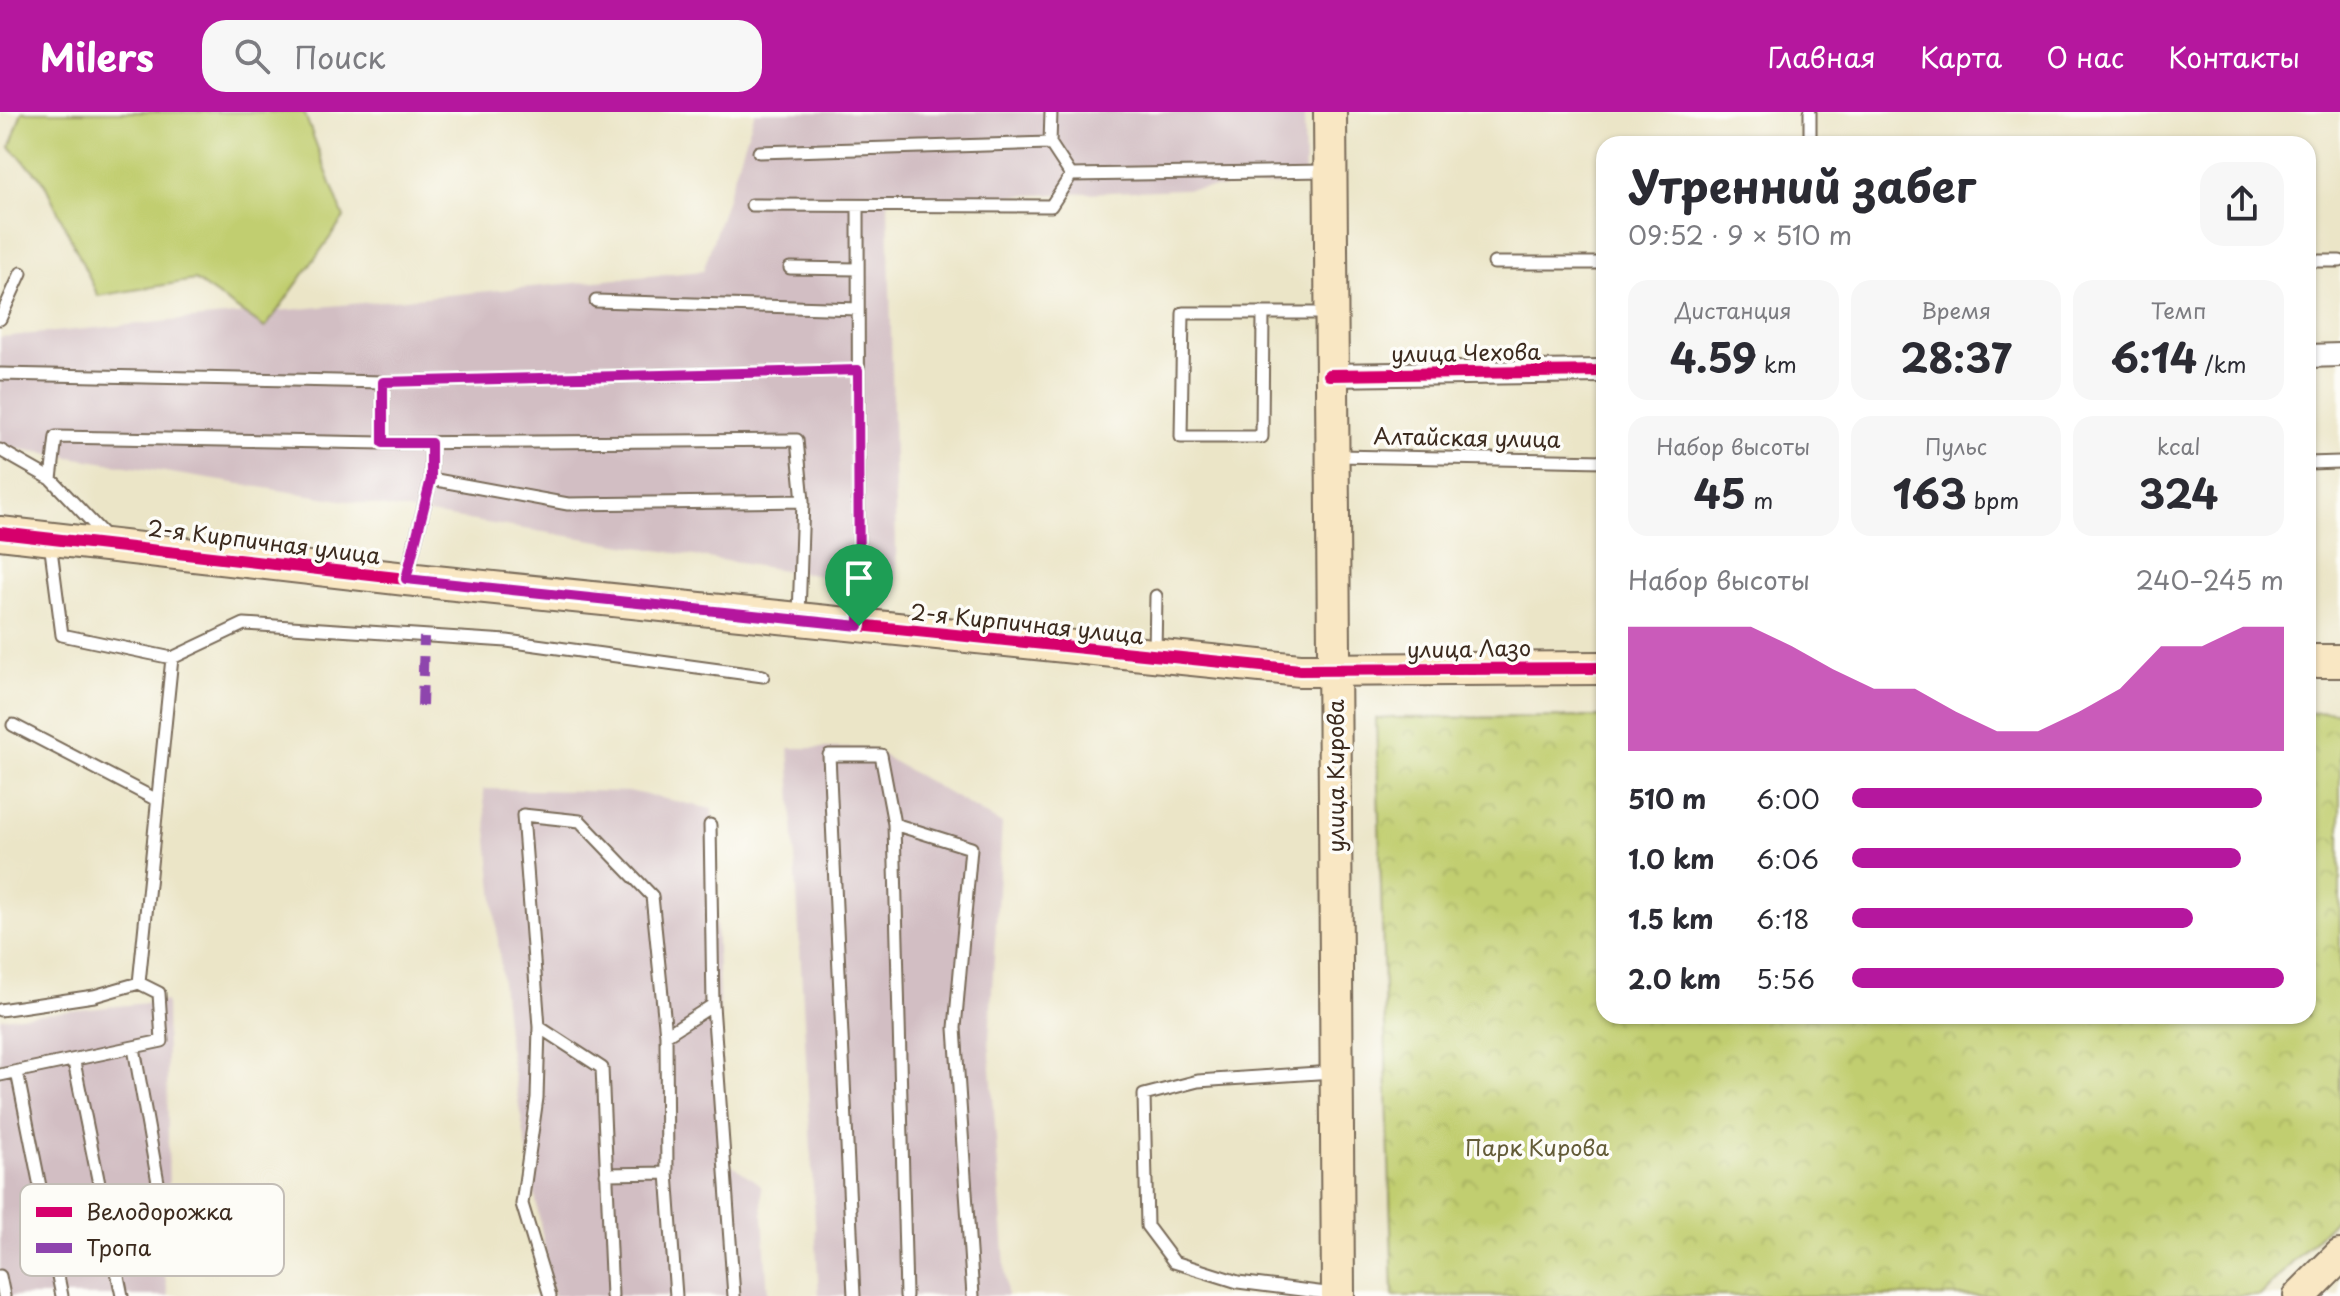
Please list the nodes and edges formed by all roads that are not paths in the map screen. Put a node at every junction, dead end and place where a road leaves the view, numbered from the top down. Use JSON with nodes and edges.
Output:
{"nodes":[{"id":1,"x":1051,"y":112,"type":"edge"},
{"id":2,"x":1330,"y":112,"type":"edge"},
{"id":3,"x":1810,"y":112,"type":"edge"},
{"id":4,"x":1810,"y":136,"type":"edge"},
{"id":5,"x":1050,"y":143,"type":"junction"},
{"id":6,"x":759,"y":152,"type":"dead end"},
{"id":7,"x":1331,"y":171,"type":"junction"},
{"id":8,"x":1071,"y":175,"type":"junction"},
{"id":9,"x":752,"y":205,"type":"dead end"},
{"id":10,"x":858,"y":208,"type":"junction"},
{"id":11,"x":2316,"y":261,"type":"edge"},
{"id":12,"x":2340,"y":261,"type":"edge"},
{"id":13,"x":1494,"y":263,"type":"dead end"},
{"id":14,"x":1596,"y":263,"type":"edge"},
{"id":15,"x":790,"y":268,"type":"dead end"},
{"id":16,"x":858,"y":269,"type":"junction"},
{"id":17,"x":21,"y":273,"type":"dead end"},
{"id":18,"x":596,"y":301,"type":"dead end"},
{"id":19,"x":858,"y":309,"type":"junction"},
{"id":20,"x":1263,"y":313,"type":"junction"},
{"id":21,"x":1329,"y":313,"type":"junction"},
{"id":22,"x":0,"y":319,"type":"edge"},
{"id":23,"x":2340,"y":355,"type":"edge"},
{"id":24,"x":2316,"y":356,"type":"edge"},
{"id":25,"x":858,"y":370,"type":"junction"},
{"id":26,"x":1596,"y":371,"type":"edge"},
{"id":27,"x":0,"y":374,"type":"edge"},
{"id":28,"x":1329,"y":375,"type":"junction"},
{"id":29,"x":383,"y":382,"type":"junction"},
{"id":30,"x":383,"y":443,"type":"junction"},
{"id":31,"x":431,"y":443,"type":"junction"},
{"id":32,"x":0,"y":450,"type":"edge"},
{"id":33,"x":1330,"y":456,"type":"junction"},
{"id":34,"x":1596,"y":461,"type":"edge"},
{"id":35,"x":2340,"y":462,"type":"edge"},
{"id":36,"x":2316,"y":463,"type":"edge"},
{"id":37,"x":51,"y":479,"type":"junction"},
{"id":38,"x":431,"y":479,"type":"junction"},
{"id":39,"x":803,"y":501,"type":"junction"},
{"id":40,"x":0,"y":533,"type":"edge"},
{"id":41,"x":49,"y":538,"type":"junction"},
{"id":42,"x":113,"y":544,"type":"junction"},
{"id":43,"x":406,"y":579,"type":"junction"},
{"id":44,"x":1156,"y":596,"type":"dead end"},
{"id":45,"x":799,"y":620,"type":"junction"},
{"id":46,"x":859,"y":626,"type":"junction"},
{"id":47,"x":172,"y":658,"type":"junction"},
{"id":48,"x":1155,"y":658,"type":"junction"},
{"id":49,"x":2316,"y":661,"type":"edge"},
{"id":50,"x":2340,"y":661,"type":"edge"},
{"id":51,"x":1596,"y":668,"type":"edge"},
{"id":52,"x":1335,"y":671,"type":"junction"},
{"id":53,"x":763,"y":676,"type":"dead end"},
{"id":54,"x":13,"y":725,"type":"dead end"},
{"id":55,"x":155,"y":799,"type":"junction"},
{"id":56,"x":894,"y":824,"type":"junction"},
{"id":57,"x":710,"y":825,"type":"dead end"},
{"id":58,"x":139,"y":983,"type":"junction"},
{"id":59,"x":713,"y":1005,"type":"junction"},
{"id":60,"x":0,"y":1010,"type":"edge"},
{"id":61,"x":539,"y":1027,"type":"junction"},
{"id":62,"x":666,"y":1035,"type":"junction"},
{"id":63,"x":134,"y":1048,"type":"junction"},
{"id":64,"x":74,"y":1062,"type":"junction"},
{"id":65,"x":17,"y":1072,"type":"junction"},
{"id":66,"x":1337,"y":1072,"type":"junction"},
{"id":67,"x":0,"y":1075,"type":"edge"},
{"id":68,"x":667,"y":1173,"type":"junction"},
{"id":69,"x":606,"y":1174,"type":"junction"},
{"id":70,"x":40,"y":1184,"type":"edge"},
{"id":71,"x":99,"y":1184,"type":"edge"},
{"id":72,"x":158,"y":1184,"type":"edge"},
{"id":73,"x":2340,"y":1256,"type":"edge"},
{"id":74,"x":0,"y":1276,"type":"edge"},
{"id":75,"x":58,"y":1276,"type":"edge"},
{"id":76,"x":118,"y":1276,"type":"edge"},
{"id":77,"x":1338,"y":1295,"type":"edge"},
{"id":78,"x":4,"y":1296,"type":"edge"},
{"id":79,"x":62,"y":1296,"type":"edge"},
{"id":80,"x":122,"y":1296,"type":"edge"},
{"id":81,"x":550,"y":1296,"type":"edge"},
{"id":82,"x":612,"y":1296,"type":"edge"},
{"id":83,"x":676,"y":1296,"type":"edge"},
{"id":84,"x":734,"y":1296,"type":"edge"},
{"id":85,"x":854,"y":1296,"type":"edge"},
{"id":86,"x":906,"y":1296,"type":"edge"},
{"id":87,"x":973,"y":1296,"type":"edge"},
{"id":88,"x":2300,"y":1296,"type":"edge"}],
"edges":[{"from":1,"to":5,"type":"lane"},
{"from":2,"to":7,"type":"street","name":"улица Кирова"},
{"from":3,"to":4,"type":"lane"},
{"from":5,"to":6,"type":"lane"},
{"from":5,"to":8,"type":"lane"},
{"from":7,"to":8,"type":"lane"},
{"from":7,"to":21,"type":"street","name":"улица Кирова"},
{"from":8,"to":10,"type":"lane"},
{"from":9,"to":10,"type":"lane"},
{"from":10,"to":16,"type":"lane"},
{"from":11,"to":12,"type":"lane"},
{"from":13,"to":14,"type":"lane"},
{"from":15,"to":16,"type":"lane"},
{"from":16,"to":19,"type":"lane"},
{"from":17,"to":22,"type":"lane"},
{"from":18,"to":19,"type":"lane"},
{"from":19,"to":25,"type":"lane"},
{"from":20,"to":20,"type":"lane"},
{"from":20,"to":21,"type":"lane"},
{"from":21,"to":28,"type":"street","name":"улица Кирова"},
{"from":23,"to":24,"type":"street"},
{"from":25,"to":29,"type":"lane"},
{"from":25,"to":46,"type":"lane"},
{"from":26,"to":28,"type":"street","name":"улица Чехова"},
{"from":27,"to":29,"type":"lane"},
{"from":28,"to":33,"type":"street","name":"улица Кирова"},
{"from":29,"to":30,"type":"lane"},
{"from":30,"to":31,"type":"lane"},
{"from":30,"to":37,"type":"lane"},
{"from":31,"to":38,"type":"lane"},
{"from":31,"to":39,"type":"lane"},
{"from":32,"to":37,"type":"lane"},
{"from":33,"to":34,"type":"lane","name":"Алтайская улица"},
{"from":33,"to":52,"type":"street","name":"улица Кирова"},
{"from":35,"to":36,"type":"lane"},
{"from":37,"to":42,"type":"lane"},
{"from":38,"to":39,"type":"lane"},
{"from":38,"to":43,"type":"lane"},
{"from":39,"to":45,"type":"lane"},
{"from":40,"to":41,"type":"street","name":"2-я Кирпичная улица"},
{"from":41,"to":42,"type":"street","name":"2-я Кирпичная улица"},
{"from":41,"to":47,"type":"lane"},
{"from":42,"to":43,"type":"street","name":"2-я Кирпичная улица"},
{"from":43,"to":45,"type":"street","name":"2-я Кирпичная улица"},
{"from":44,"to":48,"type":"lane"},
{"from":45,"to":46,"type":"street","name":"2-я Кирпичная улица"},
{"from":46,"to":48,"type":"street","name":"2-я Кирпичная улица"},
{"from":47,"to":53,"type":"lane"},
{"from":47,"to":55,"type":"lane"},
{"from":48,"to":52,"type":"street","name":"2-я Кирпичная улица"},
{"from":49,"to":50,"type":"street"},
{"from":51,"to":52,"type":"street","name":"улица Лазо"},
{"from":52,"to":66,"type":"street","name":"улица Кирова"},
{"from":54,"to":55,"type":"lane"},
{"from":55,"to":58,"type":"lane"},
{"from":56,"to":85,"type":"lane"},
{"from":56,"to":86,"type":"lane"},
{"from":56,"to":87,"type":"lane"},
{"from":57,"to":59,"type":"lane"},
{"from":58,"to":60,"type":"lane"},
{"from":58,"to":63,"type":"lane"},
{"from":59,"to":62,"type":"lane"},
{"from":59,"to":84,"type":"lane"},
{"from":61,"to":62,"type":"lane"},
{"from":61,"to":69,"type":"lane"},
{"from":61,"to":81,"type":"lane"},
{"from":62,"to":68,"type":"lane"},
{"from":63,"to":64,"type":"lane"},
{"from":63,"to":72,"type":"lane"},
{"from":64,"to":65,"type":"lane"},
{"from":64,"to":71,"type":"lane"},
{"from":65,"to":67,"type":"lane"},
{"from":65,"to":70,"type":"lane"},
{"from":66,"to":77,"type":"street","name":"улица Кирова"},
{"from":66,"to":77,"type":"lane"},
{"from":68,"to":69,"type":"lane"},
{"from":68,"to":83,"type":"lane"},
{"from":69,"to":82,"type":"lane"},
{"from":73,"to":88,"type":"street"},
{"from":74,"to":78,"type":"lane"},
{"from":75,"to":79,"type":"lane"},
{"from":76,"to":80,"type":"lane"}]}
